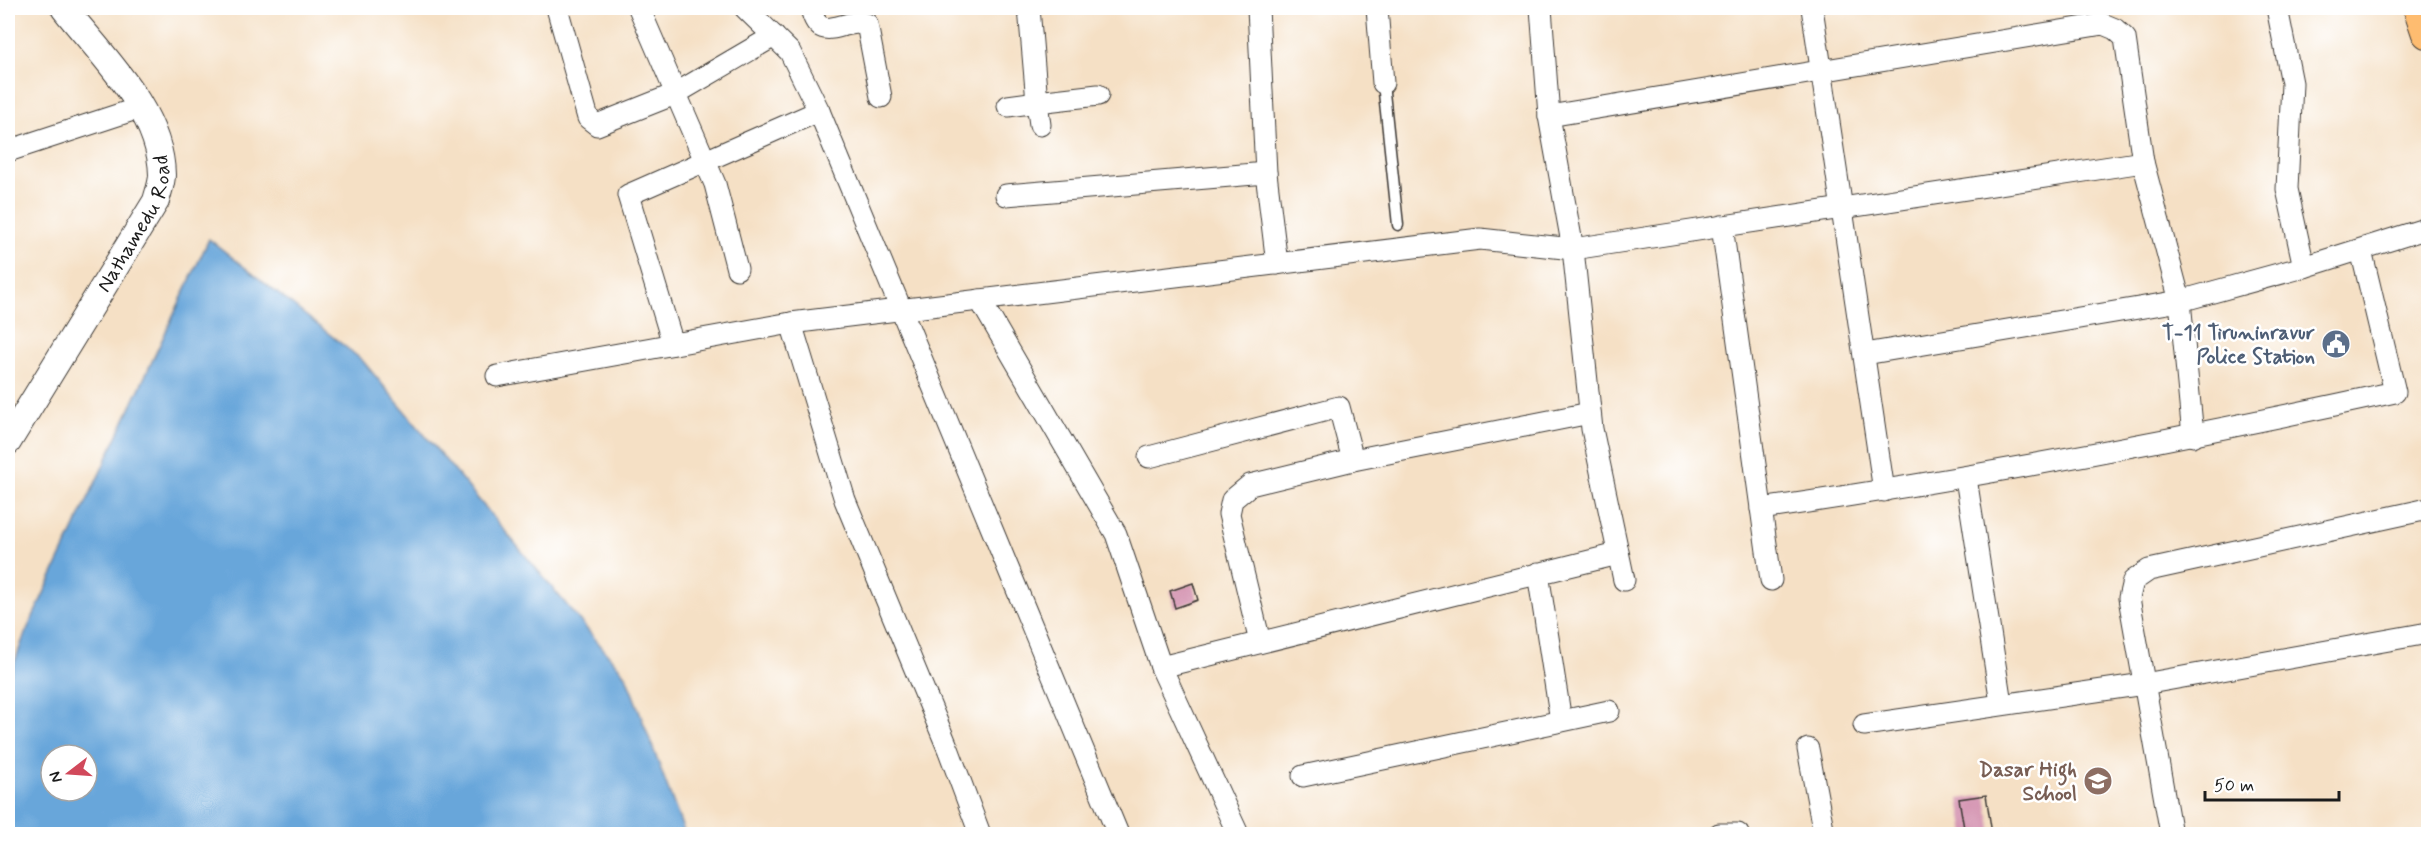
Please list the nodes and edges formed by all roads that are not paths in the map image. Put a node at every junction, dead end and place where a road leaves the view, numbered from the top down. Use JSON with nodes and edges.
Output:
{"nodes":[{"id":1,"x":64,"y":8,"type":"edge"},
{"id":2,"x":557,"y":8,"type":"edge"},
{"id":3,"x":639,"y":8,"type":"edge"},
{"id":4,"x":745,"y":8,"type":"edge"},
{"id":5,"x":811,"y":8,"type":"edge"},
{"id":6,"x":1029,"y":8,"type":"edge"},
{"id":7,"x":1258,"y":8,"type":"edge"},
{"id":8,"x":1377,"y":8,"type":"edge"},
{"id":9,"x":1541,"y":8,"type":"edge"},
{"id":10,"x":1812,"y":8,"type":"edge"},
{"id":11,"x":2277,"y":8,"type":"edge"},
{"id":12,"x":2420,"y":8,"type":"edge"},
{"id":13,"x":2428,"y":32,"type":"edge"},
{"id":14,"x":774,"y":36,"type":"junction"},
{"id":15,"x":1821,"y":71,"type":"junction"},
{"id":16,"x":1383,"y":83,"type":"joint"},
{"id":17,"x":675,"y":94,"type":"junction"},
{"id":18,"x":1098,"y":95,"type":"dead end"},
{"id":19,"x":881,"y":97,"type":"dead end"},
{"id":20,"x":1037,"y":102,"type":"junction"},
{"id":21,"x":142,"y":106,"type":"junction"},
{"id":22,"x":1008,"y":106,"type":"dead end"},
{"id":23,"x":819,"y":111,"type":"junction"},
{"id":24,"x":1549,"y":116,"type":"junction"},
{"id":25,"x":1040,"y":125,"type":"dead end"},
{"id":26,"x":8,"y":151,"type":"edge"},
{"id":27,"x":705,"y":161,"type":"junction"},
{"id":28,"x":2143,"y":162,"type":"junction"},
{"id":29,"x":1266,"y":172,"type":"junction"},
{"id":30,"x":1006,"y":195,"type":"dead end"},
{"id":31,"x":1840,"y":207,"type":"junction"},
{"id":32,"x":1398,"y":225,"type":"dead end"},
{"id":33,"x":1722,"y":226,"type":"junction"},
{"id":34,"x":2428,"y":228,"type":"edge"},
{"id":35,"x":1573,"y":249,"type":"junction"},
{"id":36,"x":2361,"y":250,"type":"junction"},
{"id":37,"x":1277,"y":264,"type":"junction"},
{"id":38,"x":2304,"y":267,"type":"junction"},
{"id":39,"x":737,"y":269,"type":"dead end"},
{"id":40,"x":980,"y":300,"type":"junction"},
{"id":41,"x":2180,"y":302,"type":"junction"},
{"id":42,"x":903,"y":309,"type":"junction"},
{"id":43,"x":791,"y":323,"type":"junction"},
{"id":44,"x":673,"y":344,"type":"junction"},
{"id":45,"x":1865,"y":354,"type":"junction"},
{"id":46,"x":497,"y":376,"type":"dead end"},
{"id":47,"x":1590,"y":413,"type":"junction"},
{"id":48,"x":2193,"y":436,"type":"junction"},
{"id":49,"x":8,"y":442,"type":"edge"},
{"id":50,"x":1149,"y":457,"type":"dead end"},
{"id":51,"x":1353,"y":459,"type":"junction"},
{"id":52,"x":1966,"y":478,"type":"junction"},
{"id":53,"x":1884,"y":491,"type":"junction"},
{"id":54,"x":1761,"y":509,"type":"junction"},
{"id":55,"x":2428,"y":509,"type":"edge"},
{"id":56,"x":1618,"y":554,"type":"junction"},
{"id":57,"x":1538,"y":573,"type":"junction"},
{"id":58,"x":1624,"y":580,"type":"dead end"},
{"id":59,"x":1771,"y":580,"type":"dead end"},
{"id":60,"x":2428,"y":633,"type":"edge"},
{"id":61,"x":1260,"y":642,"type":"junction"},
{"id":62,"x":1161,"y":667,"type":"junction"},
{"id":63,"x":2144,"y":684,"type":"junction"},
{"id":64,"x":2001,"y":703,"type":"junction"},
{"id":65,"x":1609,"y":711,"type":"dead end"},
{"id":66,"x":1561,"y":721,"type":"junction"},
{"id":67,"x":1864,"y":725,"type":"dead end"},
{"id":68,"x":1808,"y":749,"type":"dead end"},
{"id":69,"x":1303,"y":776,"type":"dead end"},
{"id":70,"x":980,"y":834,"type":"edge"},
{"id":71,"x":1118,"y":834,"type":"edge"},
{"id":72,"x":1238,"y":834,"type":"edge"},
{"id":73,"x":1719,"y":834,"type":"edge"},
{"id":74,"x":1738,"y":834,"type":"edge"},
{"id":75,"x":1824,"y":834,"type":"edge"},
{"id":76,"x":2171,"y":834,"type":"edge"}],
"edges":[{"from":1,"to":21,"type":"street","name":"Nathamedu Road"},
{"from":2,"to":17,"type":"street"},
{"from":3,"to":17,"type":"street"},
{"from":4,"to":14,"type":"street"},
{"from":5,"to":19,"type":"street"},
{"from":6,"to":20,"type":"street"},
{"from":7,"to":29,"type":"street"},
{"from":8,"to":16,"type":"street"},
{"from":9,"to":24,"type":"street"},
{"from":10,"to":15,"type":"street"},
{"from":11,"to":38,"type":"street"},
{"from":12,"to":13,"type":"highway"},
{"from":14,"to":17,"type":"street"},
{"from":14,"to":23,"type":"street"},
{"from":15,"to":24,"type":"street"},
{"from":15,"to":28,"type":"street"},
{"from":15,"to":31,"type":"street"},
{"from":16,"to":32,"type":"lane"},
{"from":17,"to":27,"type":"street"},
{"from":18,"to":20,"type":"street"},
{"from":20,"to":22,"type":"street"},
{"from":20,"to":25,"type":"street"},
{"from":21,"to":26,"type":"street"},
{"from":21,"to":49,"type":"street","name":"Nathamedu Road"},
{"from":23,"to":27,"type":"street"},
{"from":23,"to":42,"type":"street"},
{"from":24,"to":35,"type":"street"},
{"from":27,"to":39,"type":"street"},
{"from":27,"to":44,"type":"street"},
{"from":28,"to":31,"type":"street"},
{"from":28,"to":41,"type":"street"},
{"from":29,"to":30,"type":"street"},
{"from":29,"to":37,"type":"street"},
{"from":31,"to":33,"type":"street"},
{"from":31,"to":45,"type":"street"},
{"from":33,"to":35,"type":"street"},
{"from":33,"to":54,"type":"street"},
{"from":34,"to":36,"type":"street"},
{"from":35,"to":37,"type":"street"},
{"from":35,"to":47,"type":"street"},
{"from":36,"to":38,"type":"street"},
{"from":36,"to":48,"type":"street"},
{"from":37,"to":40,"type":"street"},
{"from":38,"to":41,"type":"street"},
{"from":40,"to":42,"type":"street"},
{"from":40,"to":62,"type":"street"},
{"from":41,"to":45,"type":"street"},
{"from":41,"to":48,"type":"street"},
{"from":42,"to":43,"type":"street"},
{"from":42,"to":71,"type":"street"},
{"from":43,"to":44,"type":"street"},
{"from":43,"to":70,"type":"street"},
{"from":44,"to":46,"type":"street"},
{"from":45,"to":53,"type":"street"},
{"from":47,"to":51,"type":"street"},
{"from":47,"to":56,"type":"street"},
{"from":48,"to":52,"type":"street"},
{"from":50,"to":51,"type":"street"},
{"from":51,"to":61,"type":"street"},
{"from":52,"to":53,"type":"street"},
{"from":52,"to":64,"type":"street"},
{"from":53,"to":54,"type":"street"},
{"from":54,"to":59,"type":"street"},
{"from":55,"to":63,"type":"street"},
{"from":56,"to":57,"type":"street"},
{"from":56,"to":58,"type":"street"},
{"from":57,"to":61,"type":"street"},
{"from":57,"to":66,"type":"street"},
{"from":60,"to":63,"type":"street"},
{"from":61,"to":62,"type":"street"},
{"from":62,"to":72,"type":"street"},
{"from":63,"to":64,"type":"street"},
{"from":63,"to":76,"type":"street"},
{"from":64,"to":67,"type":"street"},
{"from":65,"to":66,"type":"street"},
{"from":66,"to":69,"type":"street"},
{"from":68,"to":75,"type":"street"},
{"from":73,"to":74,"type":"street"}]}
